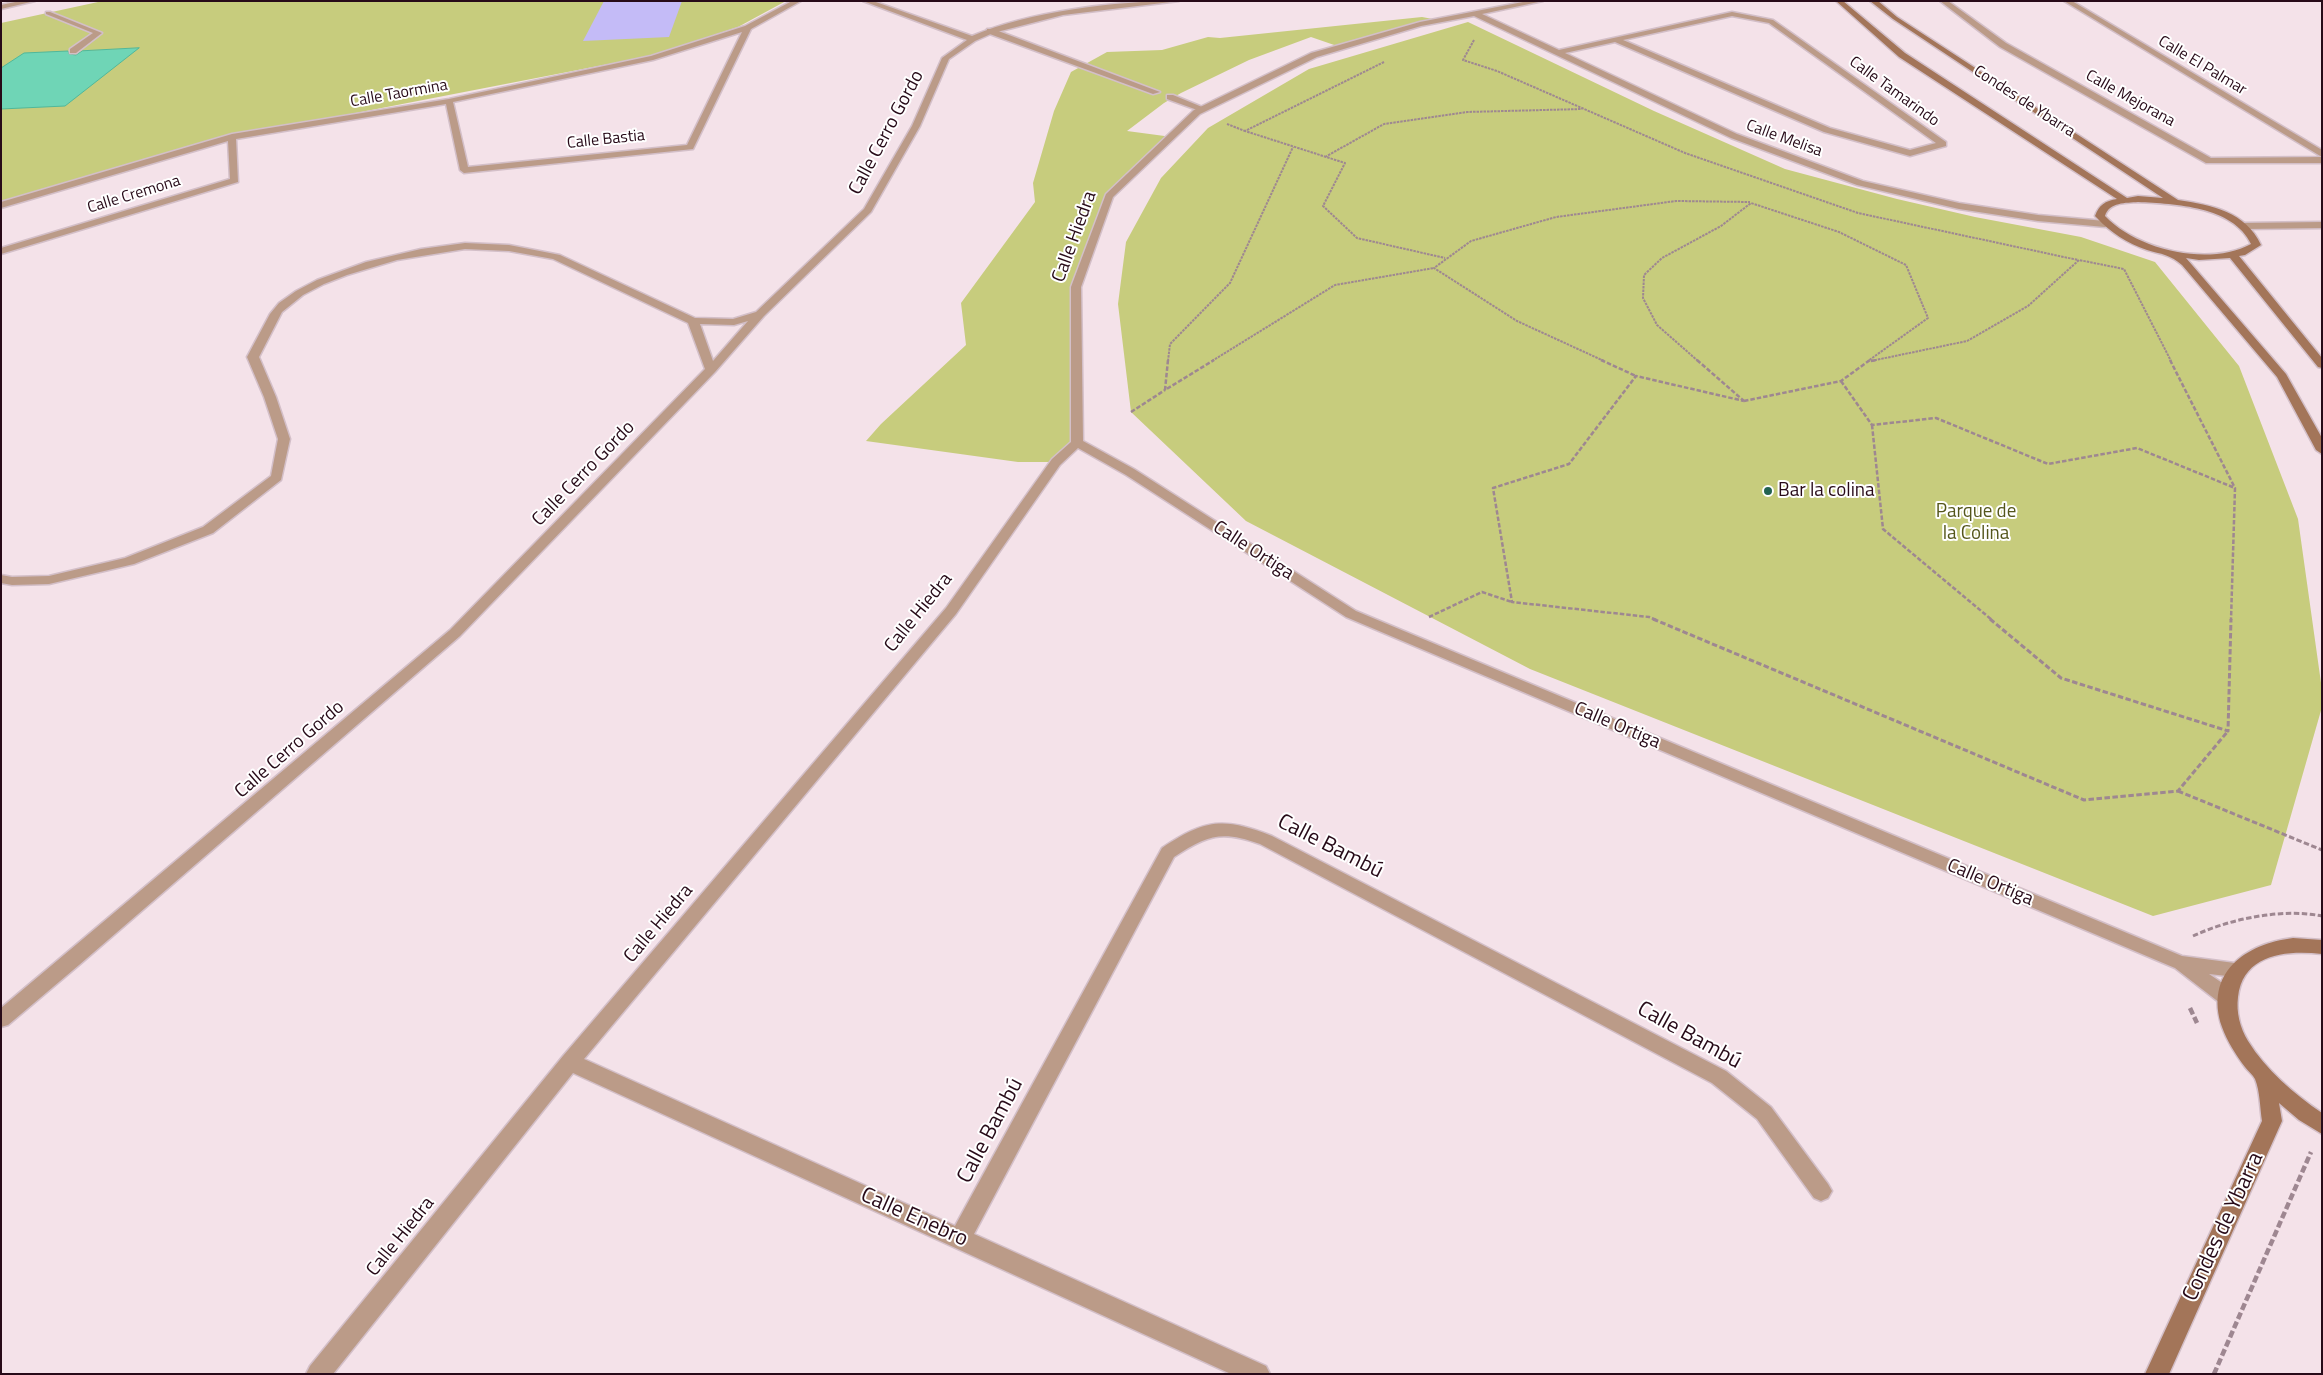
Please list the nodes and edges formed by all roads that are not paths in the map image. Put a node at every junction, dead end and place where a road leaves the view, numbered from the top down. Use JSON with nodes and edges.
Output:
{"nodes":[{"id":1,"x":32,"y":1,"type":"edge"},
{"id":2,"x":798,"y":1,"type":"edge"},
{"id":3,"x":866,"y":1,"type":"edge"},
{"id":4,"x":1176,"y":1,"type":"edge"},
{"id":5,"x":1540,"y":1,"type":"edge"},
{"id":6,"x":1839,"y":1,"type":"edge"},
{"id":7,"x":1873,"y":1,"type":"edge"},
{"id":8,"x":1943,"y":1,"type":"edge"},
{"id":9,"x":2067,"y":1,"type":"edge"},
{"id":10,"x":1,"y":7,"type":"edge"},
{"id":11,"x":48,"y":13,"type":"dead end"},
{"id":12,"x":1474,"y":13,"type":"junction"},
{"id":13,"x":748,"y":28,"type":"junction"},
{"id":14,"x":990,"y":31,"type":"junction"},
{"id":15,"x":972,"y":39,"type":"junction"},
{"id":16,"x":1616,"y":40,"type":"junction"},
{"id":17,"x":73,"y":51,"type":"dead end"},
{"id":18,"x":1557,"y":53,"type":"junction"},
{"id":19,"x":1156,"y":92,"type":"dead end"},
{"id":20,"x":1170,"y":97,"type":"dead end"},
{"id":21,"x":449,"y":101,"type":"junction"},
{"id":22,"x":1203,"y":109,"type":"junction"},
{"id":23,"x":232,"y":138,"type":"junction"},
{"id":24,"x":2322,"y":154,"type":"edge"},
{"id":25,"x":2322,"y":160,"type":"edge"},
{"id":26,"x":2124,"y":200,"type":"junction"},
{"id":27,"x":2175,"y":202,"type":"junction"},
{"id":28,"x":1,"y":205,"type":"edge"},
{"id":29,"x":2105,"y":224,"type":"junction"},
{"id":30,"x":2322,"y":225,"type":"edge"},
{"id":31,"x":2245,"y":226,"type":"junction"},
{"id":32,"x":1,"y":251,"type":"edge"},
{"id":33,"x":2174,"y":253,"type":"junction"},
{"id":34,"x":2233,"y":256,"type":"junction"},
{"id":35,"x":760,"y":314,"type":"junction"},
{"id":36,"x":693,"y":322,"type":"junction"},
{"id":37,"x":2322,"y":365,"type":"edge"},
{"id":38,"x":712,"y":370,"type":"junction"},
{"id":39,"x":1077,"y":442,"type":"junction"},
{"id":40,"x":2322,"y":450,"type":"edge"},
{"id":41,"x":1,"y":579,"type":"edge"},
{"id":42,"x":2320,"y":946,"type":"edge"},
{"id":43,"x":2181,"y":963,"type":"junction"},
{"id":44,"x":2236,"y":969,"type":"junction"},
{"id":45,"x":2227,"y":997,"type":"junction"},
{"id":46,"x":1,"y":1019,"type":"edge"},
{"id":47,"x":570,"y":1062,"type":"junction"},
{"id":48,"x":2264,"y":1077,"type":"junction"},
{"id":49,"x":2322,"y":1125,"type":"edge"},
{"id":50,"x":1821,"y":1190,"type":"dead end"},
{"id":51,"x":960,"y":1239,"type":"junction"},
{"id":52,"x":318,"y":1374,"type":"edge"},
{"id":53,"x":1258,"y":1374,"type":"edge"},
{"id":54,"x":2157,"y":1374,"type":"edge"}],
"edges":[{"from":1,"to":10,"type":"street"},
{"from":2,"to":13,"type":"street","name":"Calle Taormina"},
{"from":3,"to":15,"type":"street"},
{"from":4,"to":14,"type":"street","name":"Calle Cerro Gordo"},
{"from":5,"to":12,"type":"street","name":"Calle Hiedra"},
{"from":6,"to":26,"type":"main road","name":"Condes de Ybarra"},
{"from":7,"to":27,"type":"main road","name":"Condes de Ybarra"},
{"from":8,"to":25,"type":"street","name":"Calle Mejorana"},
{"from":9,"to":24,"type":"street","name":"Calle El Palmar"},
{"from":11,"to":17,"type":"street"},
{"from":12,"to":18,"type":"street","name":"Calle Melisa"},
{"from":12,"to":22,"type":"street","name":"Calle Hiedra"},
{"from":13,"to":21,"type":"street","name":"Calle Taormina"},
{"from":13,"to":21,"type":"street","name":"Calle Bastia"},
{"from":14,"to":15,"type":"street","name":"Calle Cerro Gordo"},
{"from":14,"to":19,"type":"street"},
{"from":15,"to":35,"type":"street","name":"Calle Cerro Gordo"},
{"from":16,"to":16,"type":"street","name":"Calle Tamarindo"},
{"from":16,"to":18,"type":"street","name":"Calle Tamarindo"},
{"from":18,"to":29,"type":"street","name":"Calle Melisa"},
{"from":20,"to":22,"type":"street"},
{"from":21,"to":23,"type":"street","name":"Calle Taormina"},
{"from":22,"to":39,"type":"street","name":"Calle Hiedra"},
{"from":23,"to":28,"type":"street","name":"Calle Taormina"},
{"from":23,"to":32,"type":"street","name":"Calle Cremona"},
{"from":26,"to":27,"type":"main road"},
{"from":26,"to":29,"type":"main road"},
{"from":27,"to":31,"type":"main road"},
{"from":29,"to":33,"type":"main road"},
{"from":30,"to":31,"type":"street"},
{"from":31,"to":34,"type":"main road"},
{"from":33,"to":34,"type":"main road"},
{"from":33,"to":40,"type":"main road"},
{"from":34,"to":37,"type":"main road"},
{"from":35,"to":36,"type":"street"},
{"from":35,"to":38,"type":"street","name":"Calle Cerro Gordo"},
{"from":36,"to":38,"type":"street"},
{"from":36,"to":41,"type":"street"},
{"from":38,"to":46,"type":"street","name":"Calle Cerro Gordo"},
{"from":39,"to":43,"type":"street","name":"Calle Ortiga"},
{"from":39,"to":47,"type":"street","name":"Calle Hiedra"},
{"from":42,"to":44,"type":"main road"},
{"from":43,"to":44,"type":"street","name":"Calle Ortiga"},
{"from":43,"to":45,"type":"street","name":"Calle Ortiga"},
{"from":44,"to":45,"type":"main road"},
{"from":45,"to":48,"type":"main road"},
{"from":47,"to":51,"type":"street","name":"Calle Enebro"},
{"from":47,"to":52,"type":"street","name":"Calle Hiedra"},
{"from":48,"to":49,"type":"main road"},
{"from":48,"to":54,"type":"main road","name":"Condes de Ybarra"},
{"from":50,"to":51,"type":"street","name":"Calle Bambú"},
{"from":51,"to":53,"type":"street","name":"Calle Enebro"}]}
